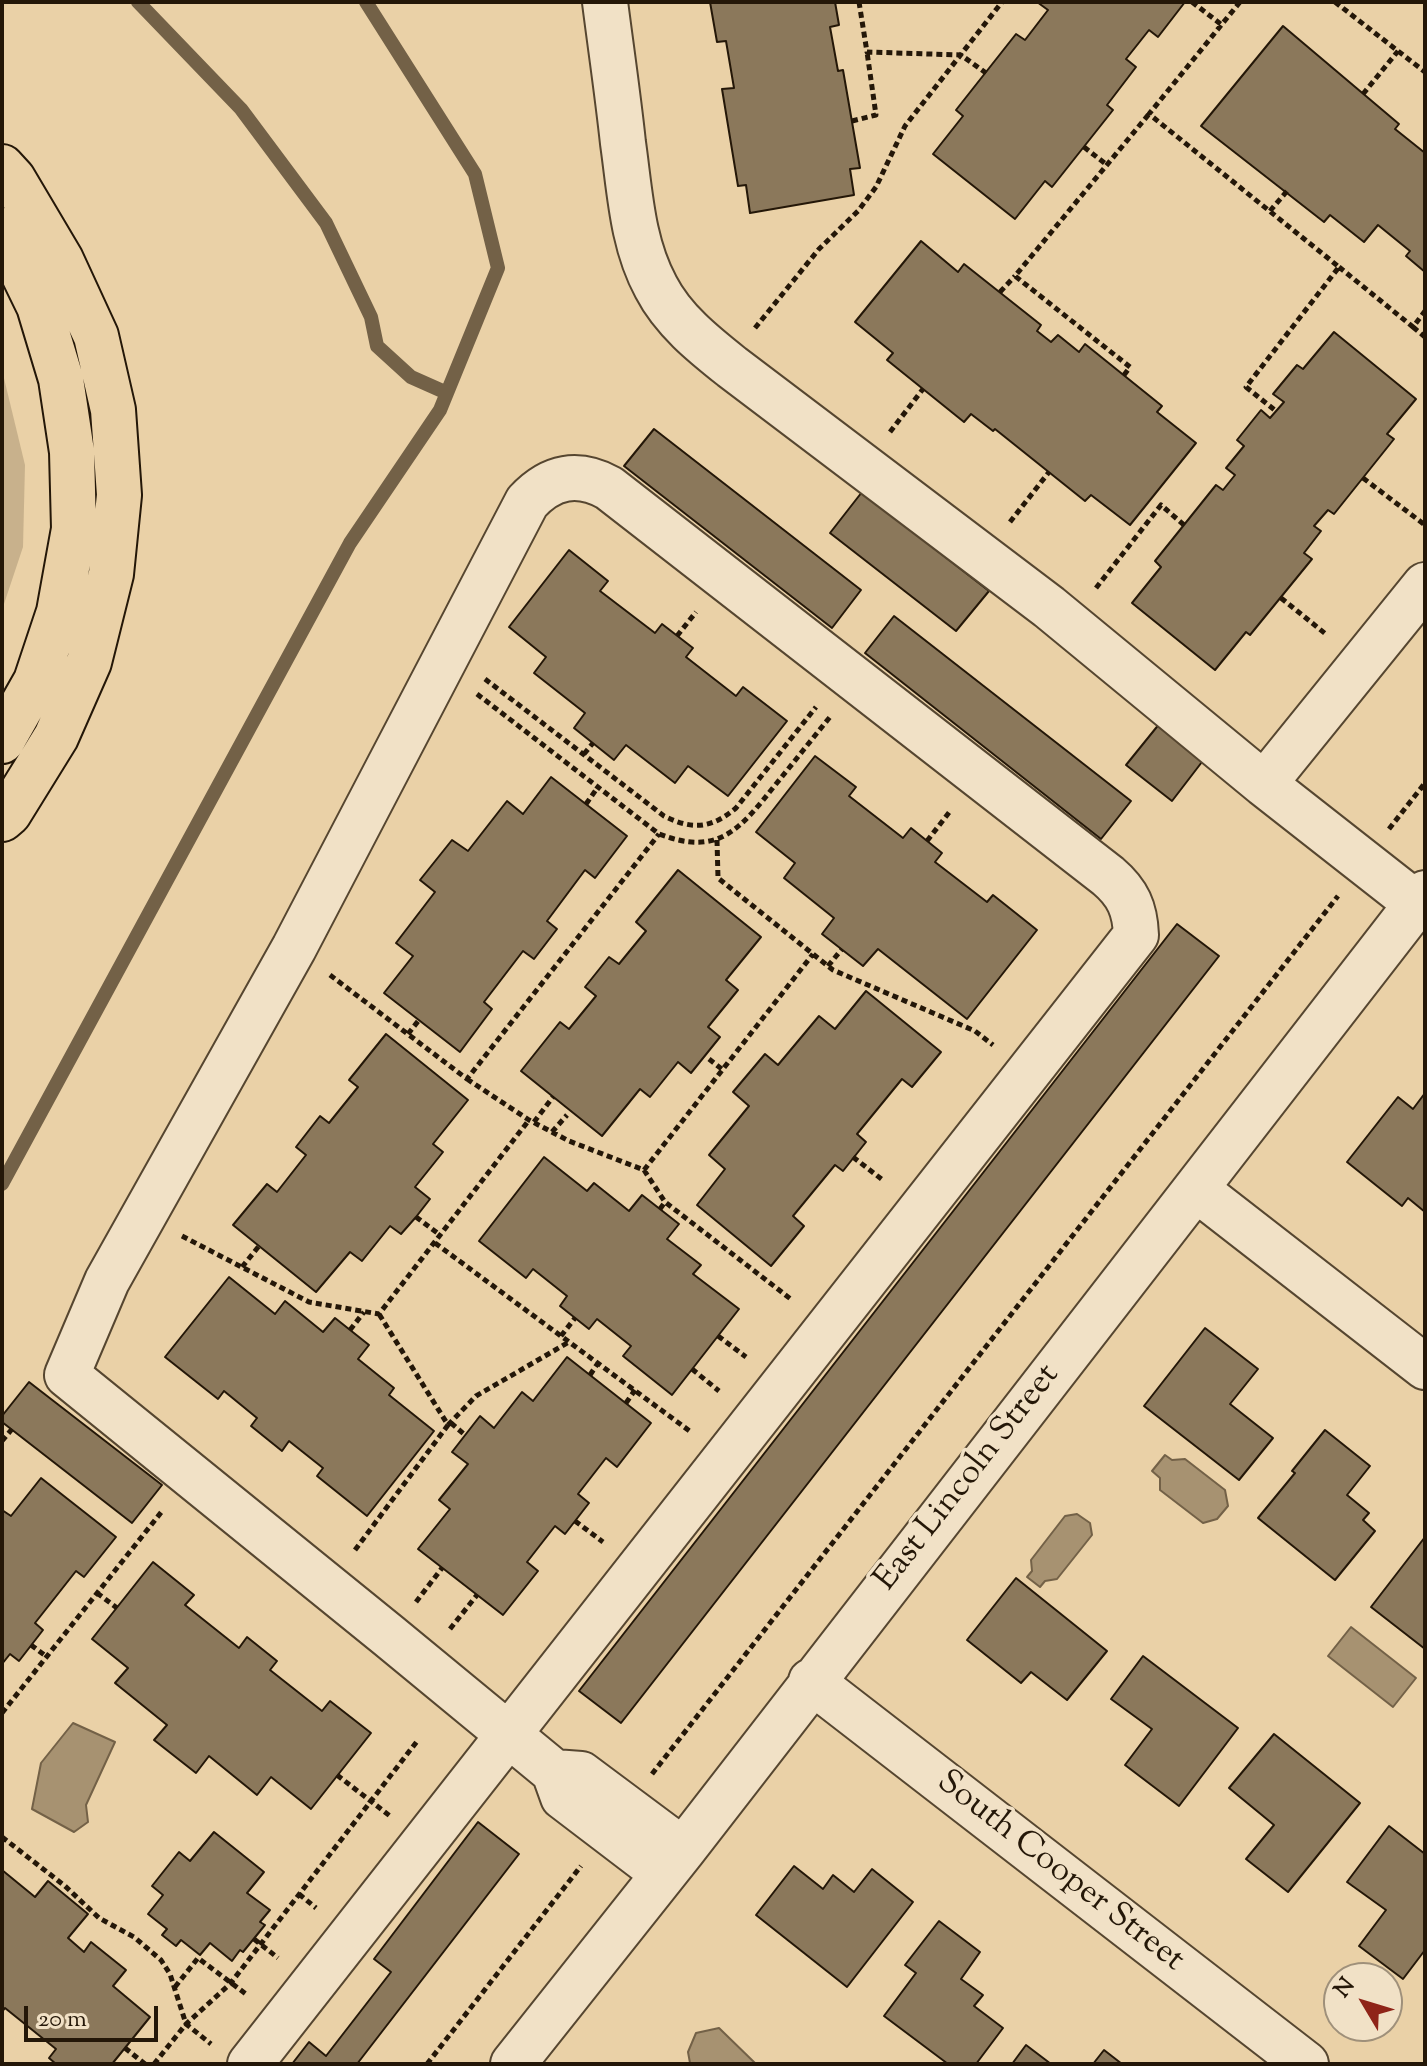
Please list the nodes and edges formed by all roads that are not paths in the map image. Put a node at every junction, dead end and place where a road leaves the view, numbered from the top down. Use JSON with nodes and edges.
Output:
{"nodes":[{"id":1,"x":605,"y":2,"type":"edge"},
{"id":2,"x":2,"y":167,"type":"edge"},
{"id":3,"x":2,"y":230,"type":"edge"},
{"id":4,"x":1425,"y":585,"type":"edge"},
{"id":5,"x":2,"y":741,"type":"edge"},
{"id":6,"x":1264,"y":784,"type":"junction"},
{"id":7,"x":2,"y":819,"type":"edge"},
{"id":8,"x":1421,"y":899,"type":"edge"},
{"id":9,"x":1196,"y":1189,"type":"junction"},
{"id":10,"x":1425,"y":1367,"type":"edge"},
{"id":11,"x":811,"y":1681,"type":"junction"},
{"id":12,"x":508,"y":1734,"type":"junction"},
{"id":13,"x":673,"y":1862,"type":"junction"},
{"id":14,"x":234,"y":2057,"type":"edge"},
{"id":15,"x":513,"y":2064,"type":"edge"},
{"id":16,"x":1306,"y":2064,"type":"edge"}],
"edges":[{"from":1,"to":6,"type":"street"},
{"from":2,"to":7,"type":"highway"},
{"from":3,"to":5,"type":"highway"},
{"from":4,"to":6,"type":"street"},
{"from":6,"to":8,"type":"street"},
{"from":8,"to":9,"type":"street","name":"East Lincoln Street"},
{"from":9,"to":10,"type":"street"},
{"from":9,"to":11,"type":"street","name":"East Lincoln Street"},
{"from":11,"to":13,"type":"street","name":"East Lincoln Street"},
{"from":11,"to":16,"type":"street","name":"South Cooper Street"},
{"from":12,"to":12,"type":"street"},
{"from":12,"to":13,"type":"street"},
{"from":12,"to":14,"type":"street"},
{"from":13,"to":15,"type":"street","name":"East Lincoln Street"}]}
